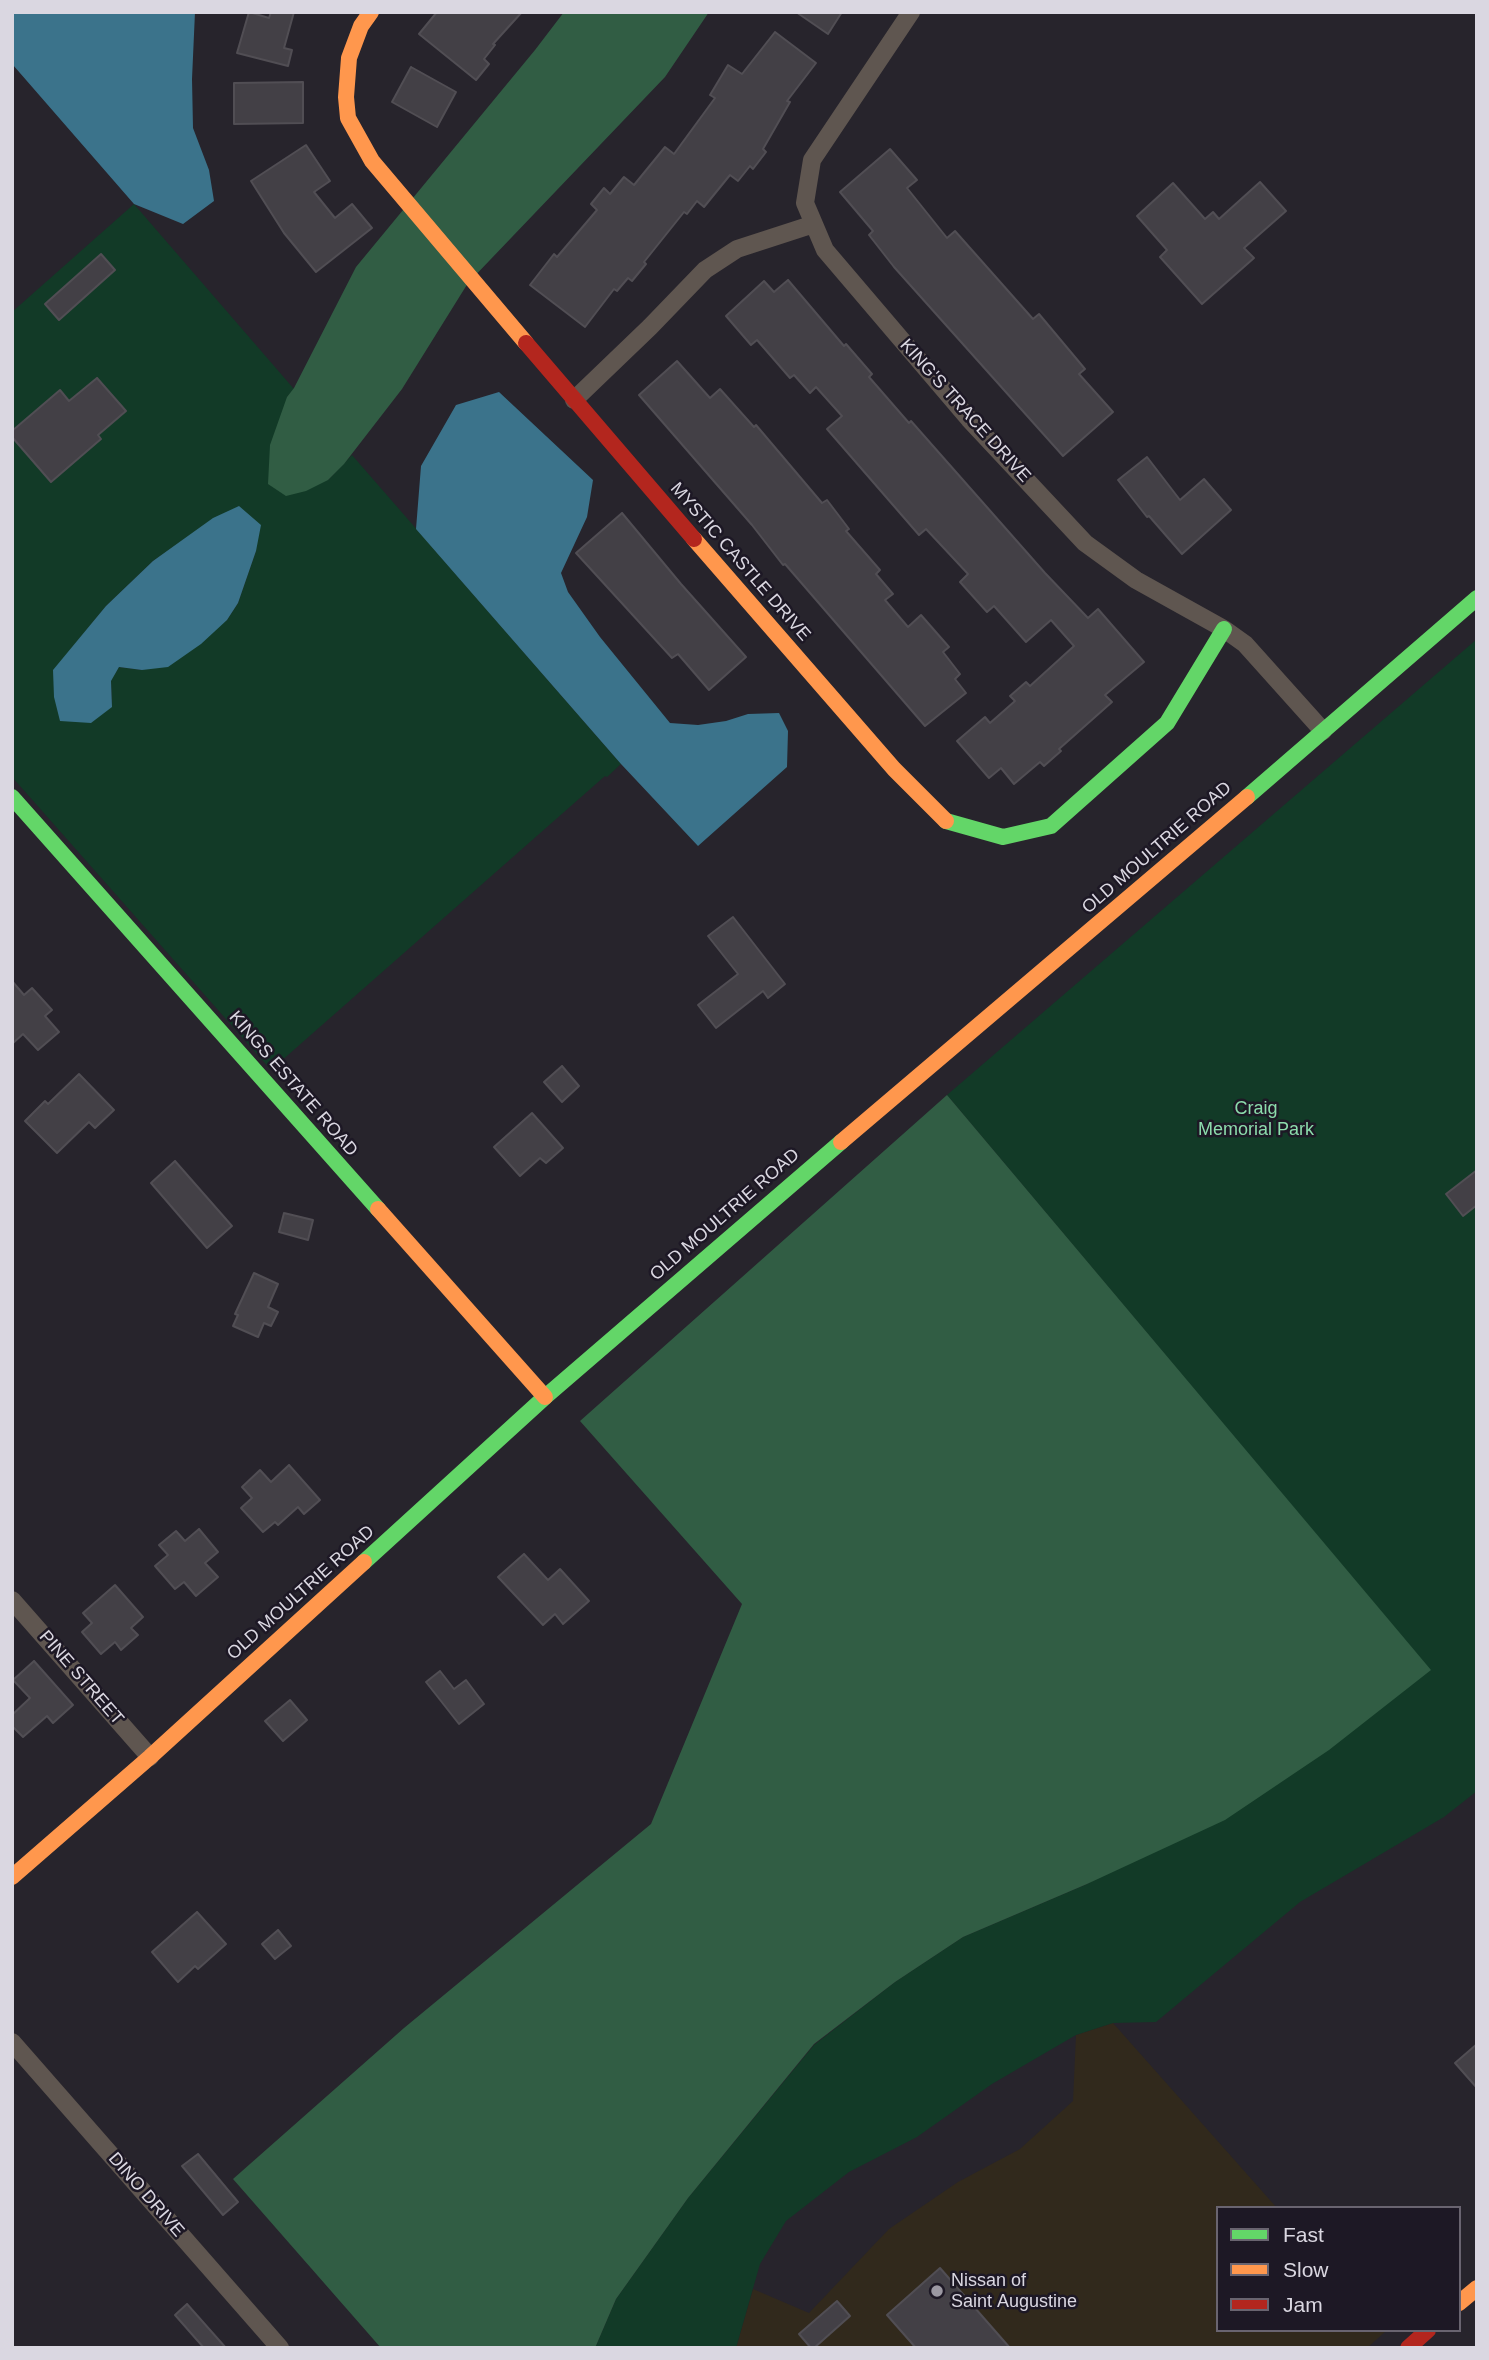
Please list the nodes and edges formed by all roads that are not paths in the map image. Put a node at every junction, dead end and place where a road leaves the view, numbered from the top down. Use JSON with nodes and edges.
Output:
{"nodes":[{"id":1,"x":371,"y":12,"type":"edge"},
{"id":2,"x":911,"y":12,"type":"edge"},
{"id":3,"x":814,"y":224,"type":"junction"},
{"id":4,"x":574,"y":400,"type":"junction"},
{"id":5,"x":1477,"y":598,"type":"edge"},
{"id":6,"x":1224,"y":629,"type":"junction"},
{"id":7,"x":1323,"y":731,"type":"junction"},
{"id":8,"x":12,"y":797,"type":"edge"},
{"id":9,"x":545,"y":1397,"type":"junction"},
{"id":10,"x":12,"y":1600,"type":"edge"},
{"id":11,"x":150,"y":1757,"type":"junction"},
{"id":12,"x":12,"y":1877,"type":"edge"},
{"id":13,"x":12,"y":2042,"type":"edge"},
{"id":14,"x":1477,"y":2288,"type":"edge"},
{"id":15,"x":1461,"y":2301,"type":"edge"},
{"id":16,"x":1426,"y":2332,"type":"edge"},
{"id":17,"x":280,"y":2348,"type":"edge"},
{"id":18,"x":1408,"y":2348,"type":"edge"}],
"edges":[{"from":1,"to":4,"type":"street","name":"MYSTIC CASTLE DRIVE"},
{"from":2,"to":3,"type":"street","name":"KING'S TRACE DRIVE"},
{"from":3,"to":4,"type":"street"},
{"from":3,"to":6,"type":"street","name":"KING'S TRACE DRIVE"},
{"from":4,"to":6,"type":"street","name":"MYSTIC CASTLE DRIVE"},
{"from":5,"to":7,"type":"street","name":"OLD MOULTRIE ROAD"},
{"from":6,"to":7,"type":"street","name":"KING'S TRACE DRIVE"},
{"from":7,"to":9,"type":"street","name":"OLD MOULTRIE ROAD"},
{"from":8,"to":9,"type":"street","name":"KINGS ESTATE ROAD"},
{"from":9,"to":11,"type":"street","name":"OLD MOULTRIE ROAD"},
{"from":10,"to":11,"type":"street","name":"PINE STREET"},
{"from":11,"to":12,"type":"street","name":"OLD MOULTRIE ROAD"},
{"from":13,"to":17,"type":"street","name":"DINO DRIVE"},
{"from":14,"to":15,"type":"street"},
{"from":16,"to":18,"type":"street"}]}
